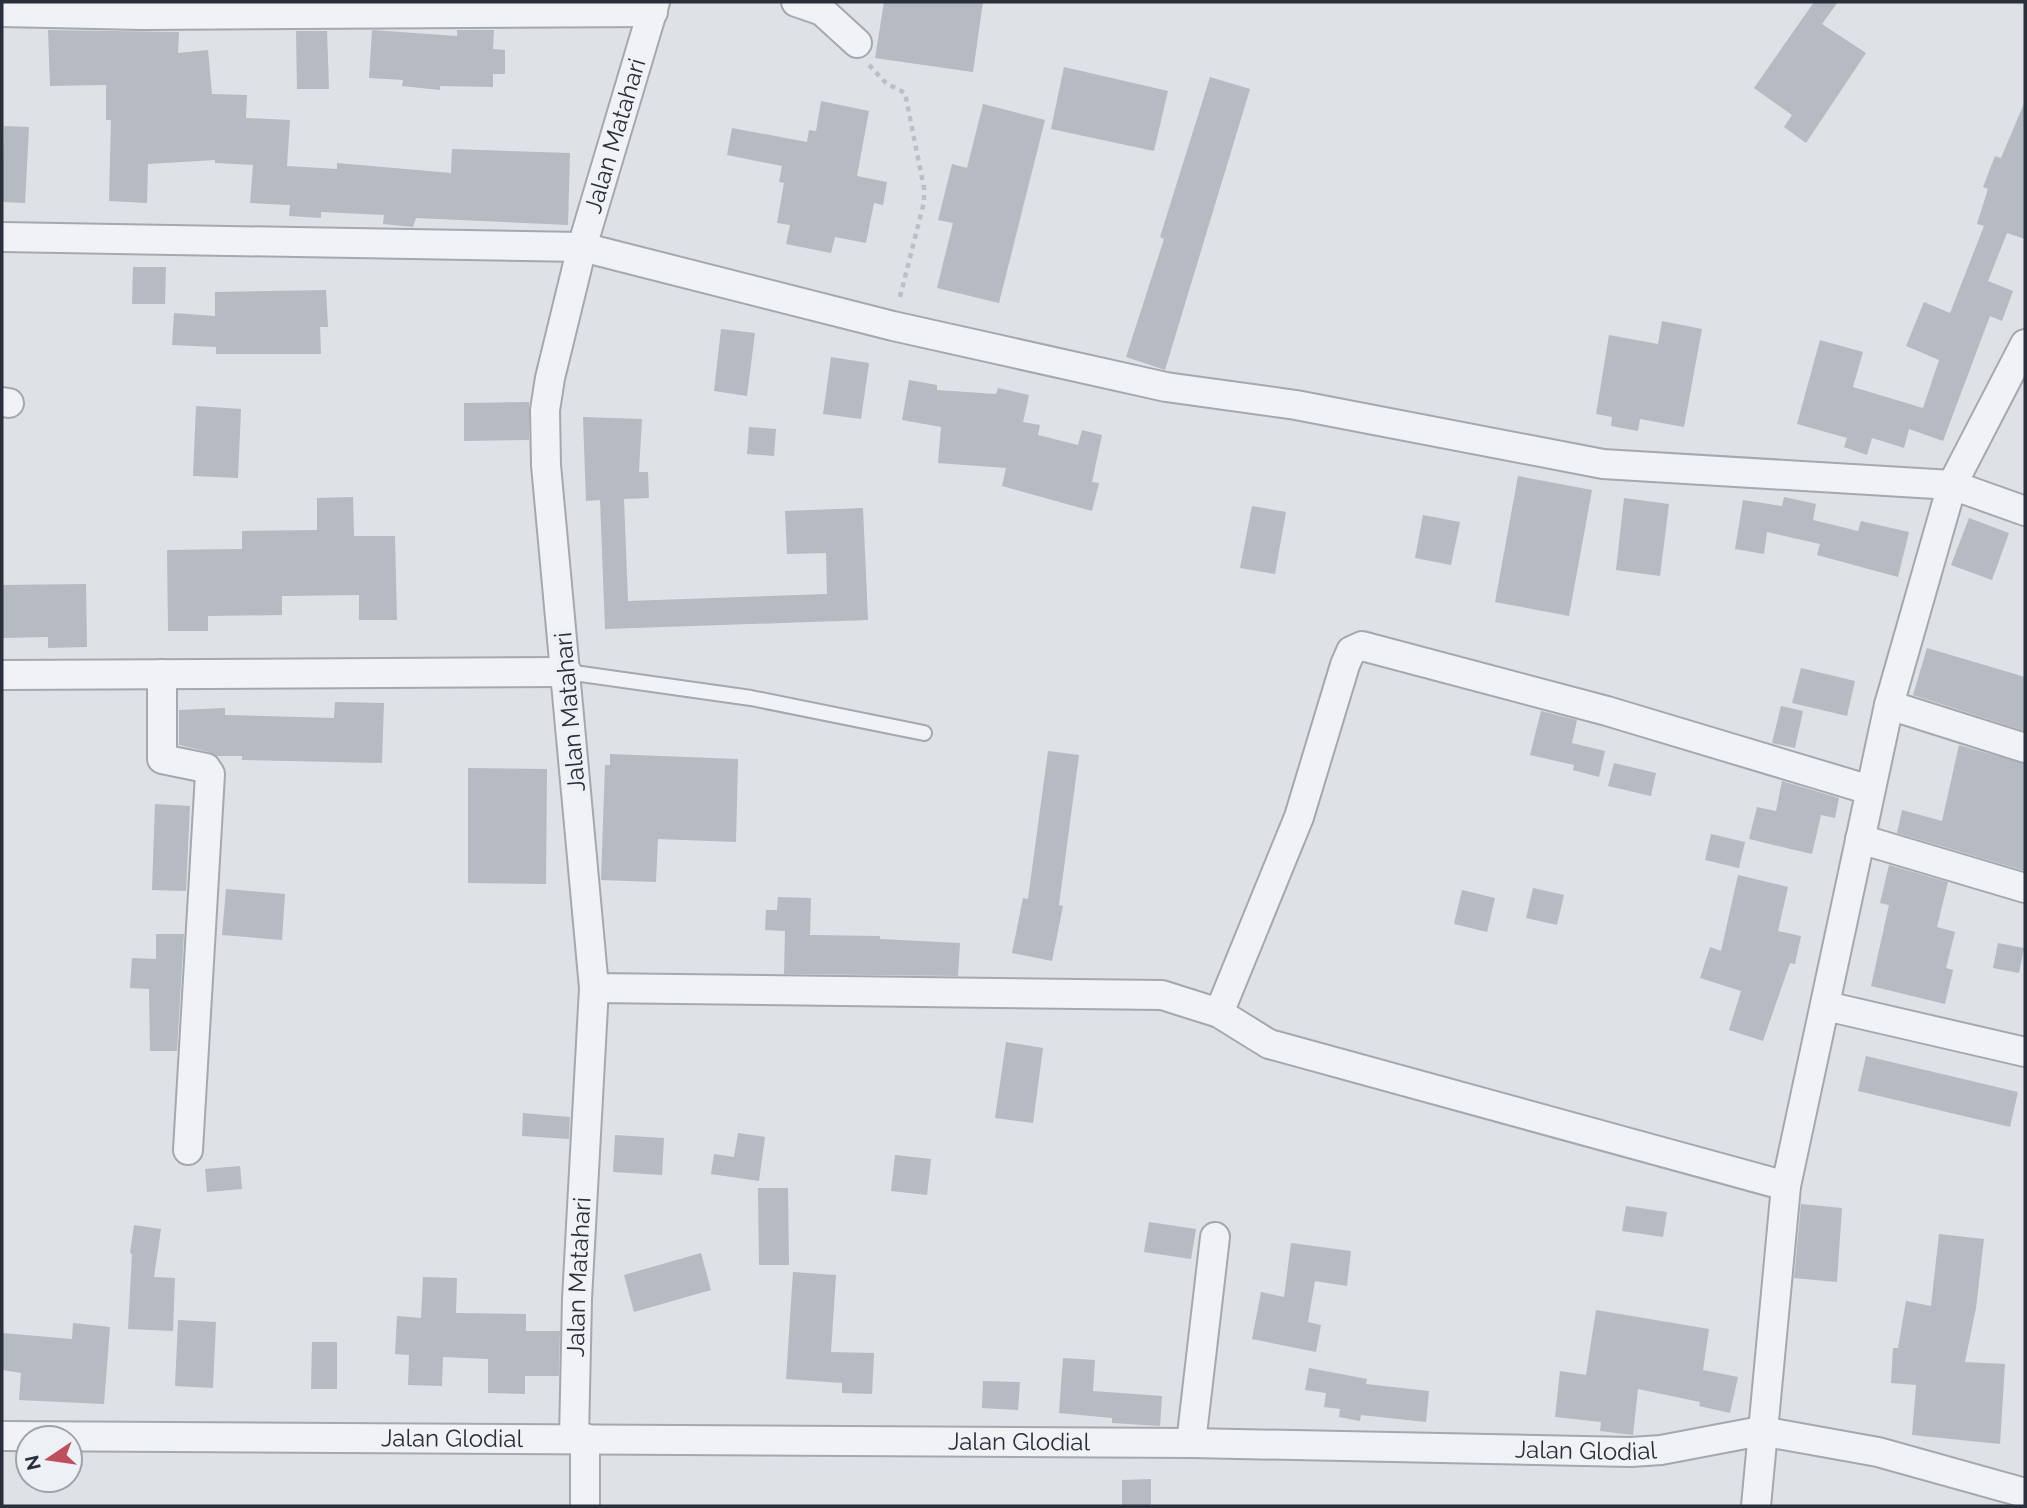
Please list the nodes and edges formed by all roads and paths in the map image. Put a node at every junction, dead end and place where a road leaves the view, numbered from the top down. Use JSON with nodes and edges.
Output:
{"nodes":[{"id":1,"x":796,"y":2,"type":"edge"},
{"id":2,"x":654,"y":7,"type":"edge"},
{"id":3,"x":2,"y":12,"type":"edge"},
{"id":4,"x":858,"y":43,"type":"joint"},
{"id":5,"x":2,"y":237,"type":"edge"},
{"id":6,"x":582,"y":247,"type":"junction"},
{"id":7,"x":893,"y":326,"type":"junction"},
{"id":8,"x":2025,"y":344,"type":"edge"},
{"id":9,"x":1952,"y":485,"type":"junction"},
{"id":10,"x":2025,"y":512,"type":"edge"},
{"id":11,"x":567,"y":672,"type":"junction"},
{"id":12,"x":162,"y":674,"type":"junction"},
{"id":13,"x":2,"y":675,"type":"edge"},
{"id":14,"x":1889,"y":705,"type":"junction"},
{"id":15,"x":925,"y":733,"type":"dead end"},
{"id":16,"x":2025,"y":748,"type":"edge"},
{"id":17,"x":1870,"y":790,"type":"junction"},
{"id":18,"x":1860,"y":839,"type":"junction"},
{"id":19,"x":2025,"y":888,"type":"edge"},
{"id":20,"x":594,"y":988,"type":"junction"},
{"id":21,"x":1826,"y":1006,"type":"junction"},
{"id":22,"x":1219,"y":1013,"type":"junction"},
{"id":23,"x":2025,"y":1052,"type":"edge"},
{"id":24,"x":188,"y":1150,"type":"dead end"},
{"id":25,"x":1786,"y":1186,"type":"junction"},
{"id":26,"x":1215,"y":1237,"type":"dead end"},
{"id":27,"x":1761,"y":1431,"type":"junction"},
{"id":28,"x":2,"y":1436,"type":"edge"},
{"id":29,"x":579,"y":1438,"type":"junction"},
{"id":30,"x":1191,"y":1443,"type":"junction"},
{"id":31,"x":2025,"y":1493,"type":"edge"},
{"id":32,"x":585,"y":1506,"type":"edge"},
{"id":33,"x":1756,"y":1506,"type":"edge"}],
"edges":[{"from":1,"to":4,"type":"street"},
{"from":2,"to":3,"type":"street"},
{"from":2,"to":6,"type":"street","name":"Jalan Matahari"},
{"from":4,"to":7,"type":"path"},
{"from":5,"to":6,"type":"street"},
{"from":6,"to":7,"type":"street"},
{"from":6,"to":11,"type":"street","name":"Jalan Matahari"},
{"from":7,"to":9,"type":"street"},
{"from":8,"to":9,"type":"street"},
{"from":9,"to":10,"type":"street"},
{"from":9,"to":14,"type":"street"},
{"from":11,"to":12,"type":"street"},
{"from":11,"to":15,"type":"lane"},
{"from":11,"to":20,"type":"street","name":"Jalan Matahari"},
{"from":12,"to":13,"type":"street"},
{"from":12,"to":24,"type":"street"},
{"from":14,"to":16,"type":"street"},
{"from":14,"to":17,"type":"street"},
{"from":17,"to":18,"type":"street"},
{"from":17,"to":22,"type":"street"},
{"from":18,"to":19,"type":"street"},
{"from":18,"to":21,"type":"street"},
{"from":20,"to":22,"type":"street"},
{"from":20,"to":29,"type":"street","name":"Jalan Matahari"},
{"from":21,"to":23,"type":"street"},
{"from":21,"to":25,"type":"street"},
{"from":22,"to":25,"type":"street"},
{"from":25,"to":27,"type":"street"},
{"from":26,"to":30,"type":"street"},
{"from":27,"to":30,"type":"street","name":"Jalan Glodial"},
{"from":27,"to":31,"type":"street","name":"Jalan Glodial"},
{"from":27,"to":33,"type":"street"},
{"from":28,"to":29,"type":"street","name":"Jalan Glodial"},
{"from":29,"to":30,"type":"street","name":"Jalan Glodial"},
{"from":29,"to":32,"type":"street","name":"Jalan Matahari"}]}
